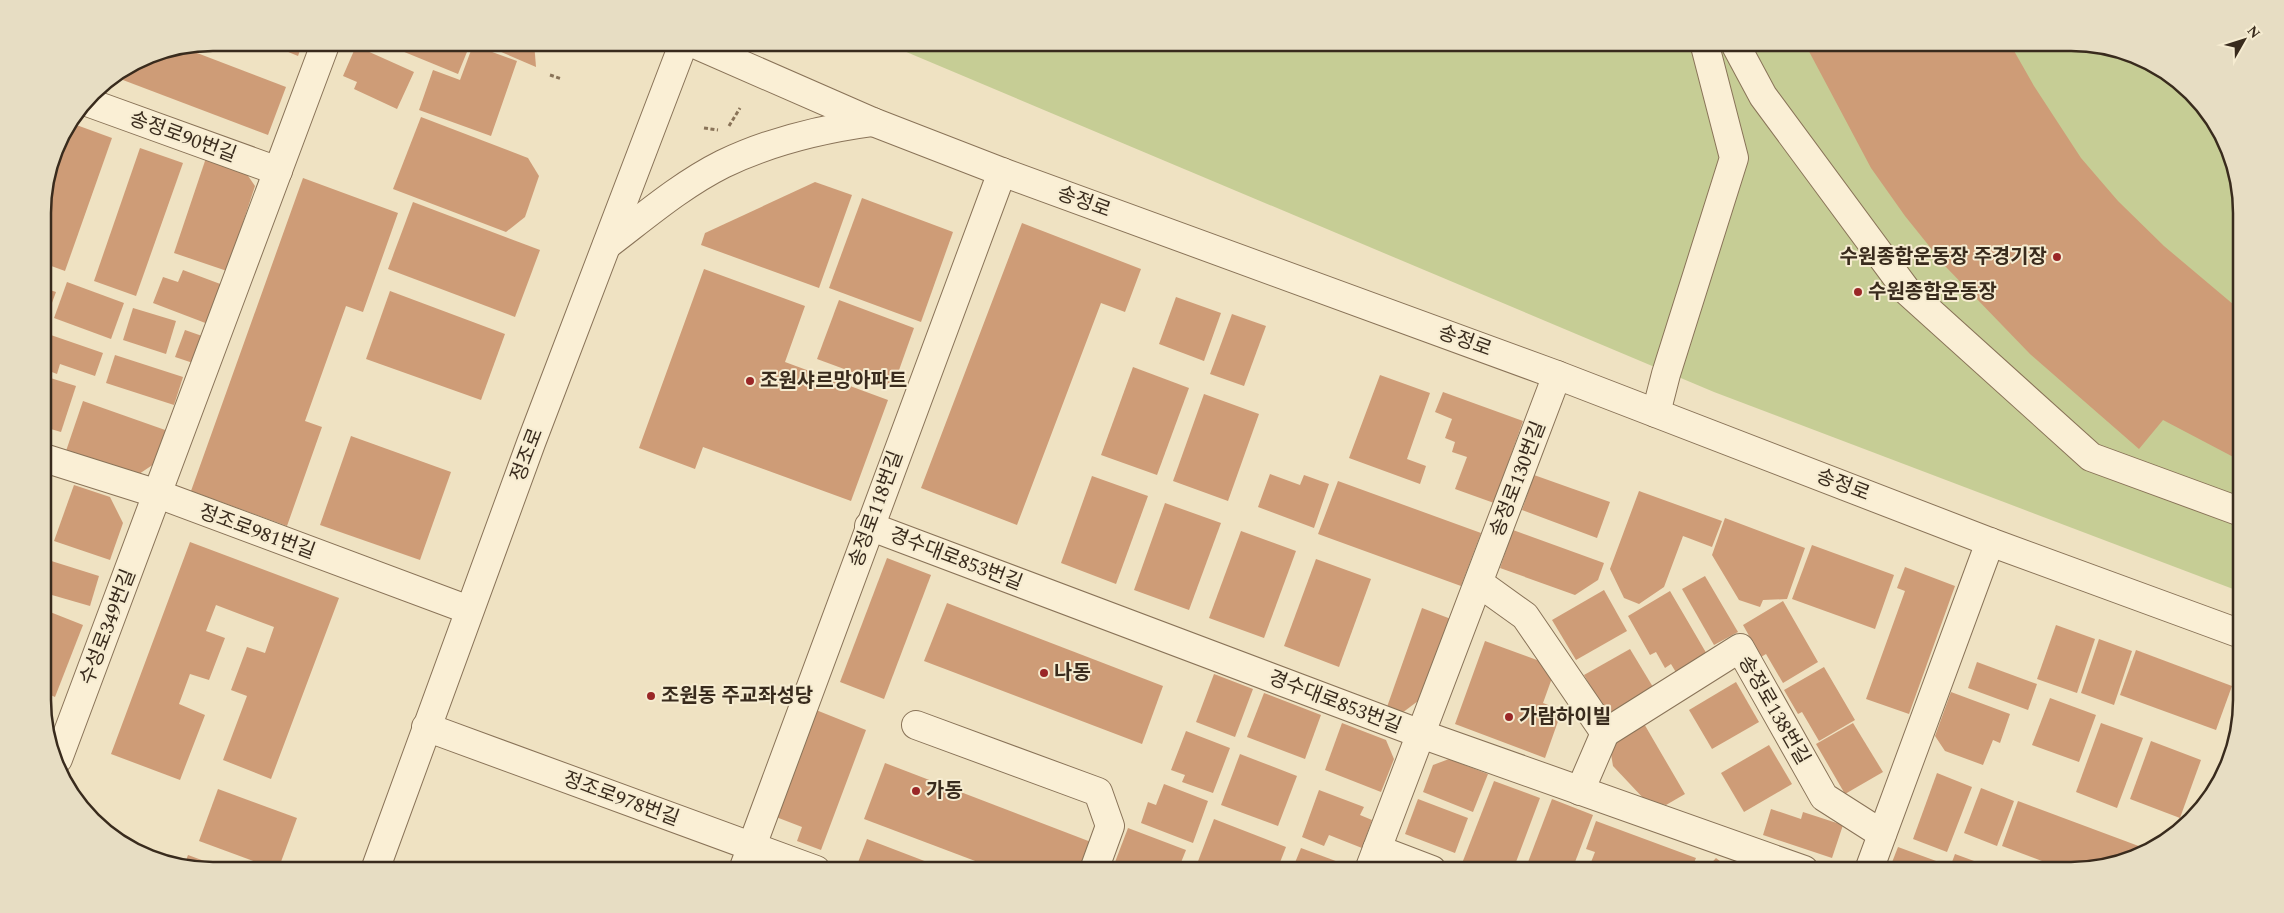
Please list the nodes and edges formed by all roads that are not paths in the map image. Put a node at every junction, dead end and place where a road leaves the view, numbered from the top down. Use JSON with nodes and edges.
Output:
{"nodes":[{"id":1,"x":1706,"y":51,"type":"edge"},
{"id":2,"x":1739,"y":51,"type":"edge"},
{"id":3,"x":322,"y":52,"type":"edge"},
{"id":4,"x":680,"y":52,"type":"edge"},
{"id":5,"x":712,"y":52,"type":"edge"},
{"id":6,"x":93,"y":104,"type":"edge"},
{"id":7,"x":873,"y":122,"type":"junction"},
{"id":8,"x":278,"y":171,"type":"junction"},
{"id":9,"x":1002,"y":172,"type":"junction"},
{"id":10,"x":607,"y":246,"type":"junction"},
{"id":11,"x":1557,"y":375,"type":"junction"},
{"id":12,"x":1656,"y":413,"type":"junction"},
{"id":13,"x":51,"y":460,"type":"edge"},
{"id":14,"x":158,"y":494,"type":"junction"},
{"id":15,"x":2233,"y":509,"type":"edge"},
{"id":16,"x":869,"y":526,"type":"junction"},
{"id":17,"x":1990,"y":542,"type":"junction"},
{"id":18,"x":1478,"y":583,"type":"junction"},
{"id":19,"x":469,"y":610,"type":"junction"},
{"id":20,"x":2233,"y":631,"type":"edge"},
{"id":21,"x":916,"y":725,"type":"dead end"},
{"id":22,"x":426,"y":727,"type":"junction"},
{"id":23,"x":1605,"y":733,"type":"junction"},
{"id":24,"x":1421,"y":734,"type":"junction"},
{"id":25,"x":60,"y":753,"type":"edge"},
{"id":26,"x":1580,"y":791,"type":"junction"},
{"id":27,"x":1882,"y":834,"type":"junction"},
{"id":28,"x":747,"y":858,"type":"edge"},
{"id":29,"x":1373,"y":860,"type":"edge"},
{"id":30,"x":1779,"y":861,"type":"edge"},
{"id":31,"x":1872,"y":861,"type":"edge"},
{"id":32,"x":378,"y":862,"type":"edge"},
{"id":33,"x":768,"y":862,"type":"edge"},
{"id":34,"x":1097,"y":862,"type":"edge"}],
"edges":[{"from":1,"to":12,"type":"street"},
{"from":2,"to":15,"type":"street"},
{"from":3,"to":8,"type":"street","name":"수성로349번길"},
{"from":4,"to":10,"type":"street","name":"정조로"},
{"from":5,"to":7,"type":"street","name":"송정로"},
{"from":6,"to":8,"type":"street","name":"송정로90번길"},
{"from":7,"to":9,"type":"street","name":"송정로"},
{"from":7,"to":10,"type":"street"},
{"from":8,"to":14,"type":"street","name":"수성로349번길"},
{"from":9,"to":11,"type":"street","name":"송정로"},
{"from":9,"to":16,"type":"street","name":"송정로118번길"},
{"from":10,"to":19,"type":"street","name":"정조로"},
{"from":11,"to":12,"type":"street","name":"송정로"},
{"from":11,"to":18,"type":"street","name":"송정로130번길"},
{"from":12,"to":17,"type":"street","name":"송정로"},
{"from":13,"to":14,"type":"street","name":"정조로981번길"},
{"from":14,"to":19,"type":"street","name":"정조로981번길"},
{"from":14,"to":25,"type":"street","name":"수성로349번길"},
{"from":16,"to":24,"type":"street","name":"경수대로853번길"},
{"from":16,"to":28,"type":"street","name":"송정로118번길"},
{"from":17,"to":20,"type":"street","name":"송정로"},
{"from":17,"to":27,"type":"street"},
{"from":18,"to":23,"type":"street"},
{"from":18,"to":24,"type":"street","name":"송정로130번길"},
{"from":19,"to":22,"type":"street","name":"정조로"},
{"from":21,"to":34,"type":"street"},
{"from":22,"to":28,"type":"street","name":"정조로978번길"},
{"from":22,"to":32,"type":"street","name":"정조로"},
{"from":23,"to":26,"type":"street"},
{"from":23,"to":27,"type":"street","name":"송정로138번길"},
{"from":24,"to":26,"type":"street","name":"경수대로853번길"},
{"from":24,"to":29,"type":"street","name":"송정로130번길"},
{"from":26,"to":30,"type":"street","name":"경수대로853번길"},
{"from":27,"to":31,"type":"street"},
{"from":28,"to":33,"type":"street","name":"정조로978번길"}]}
